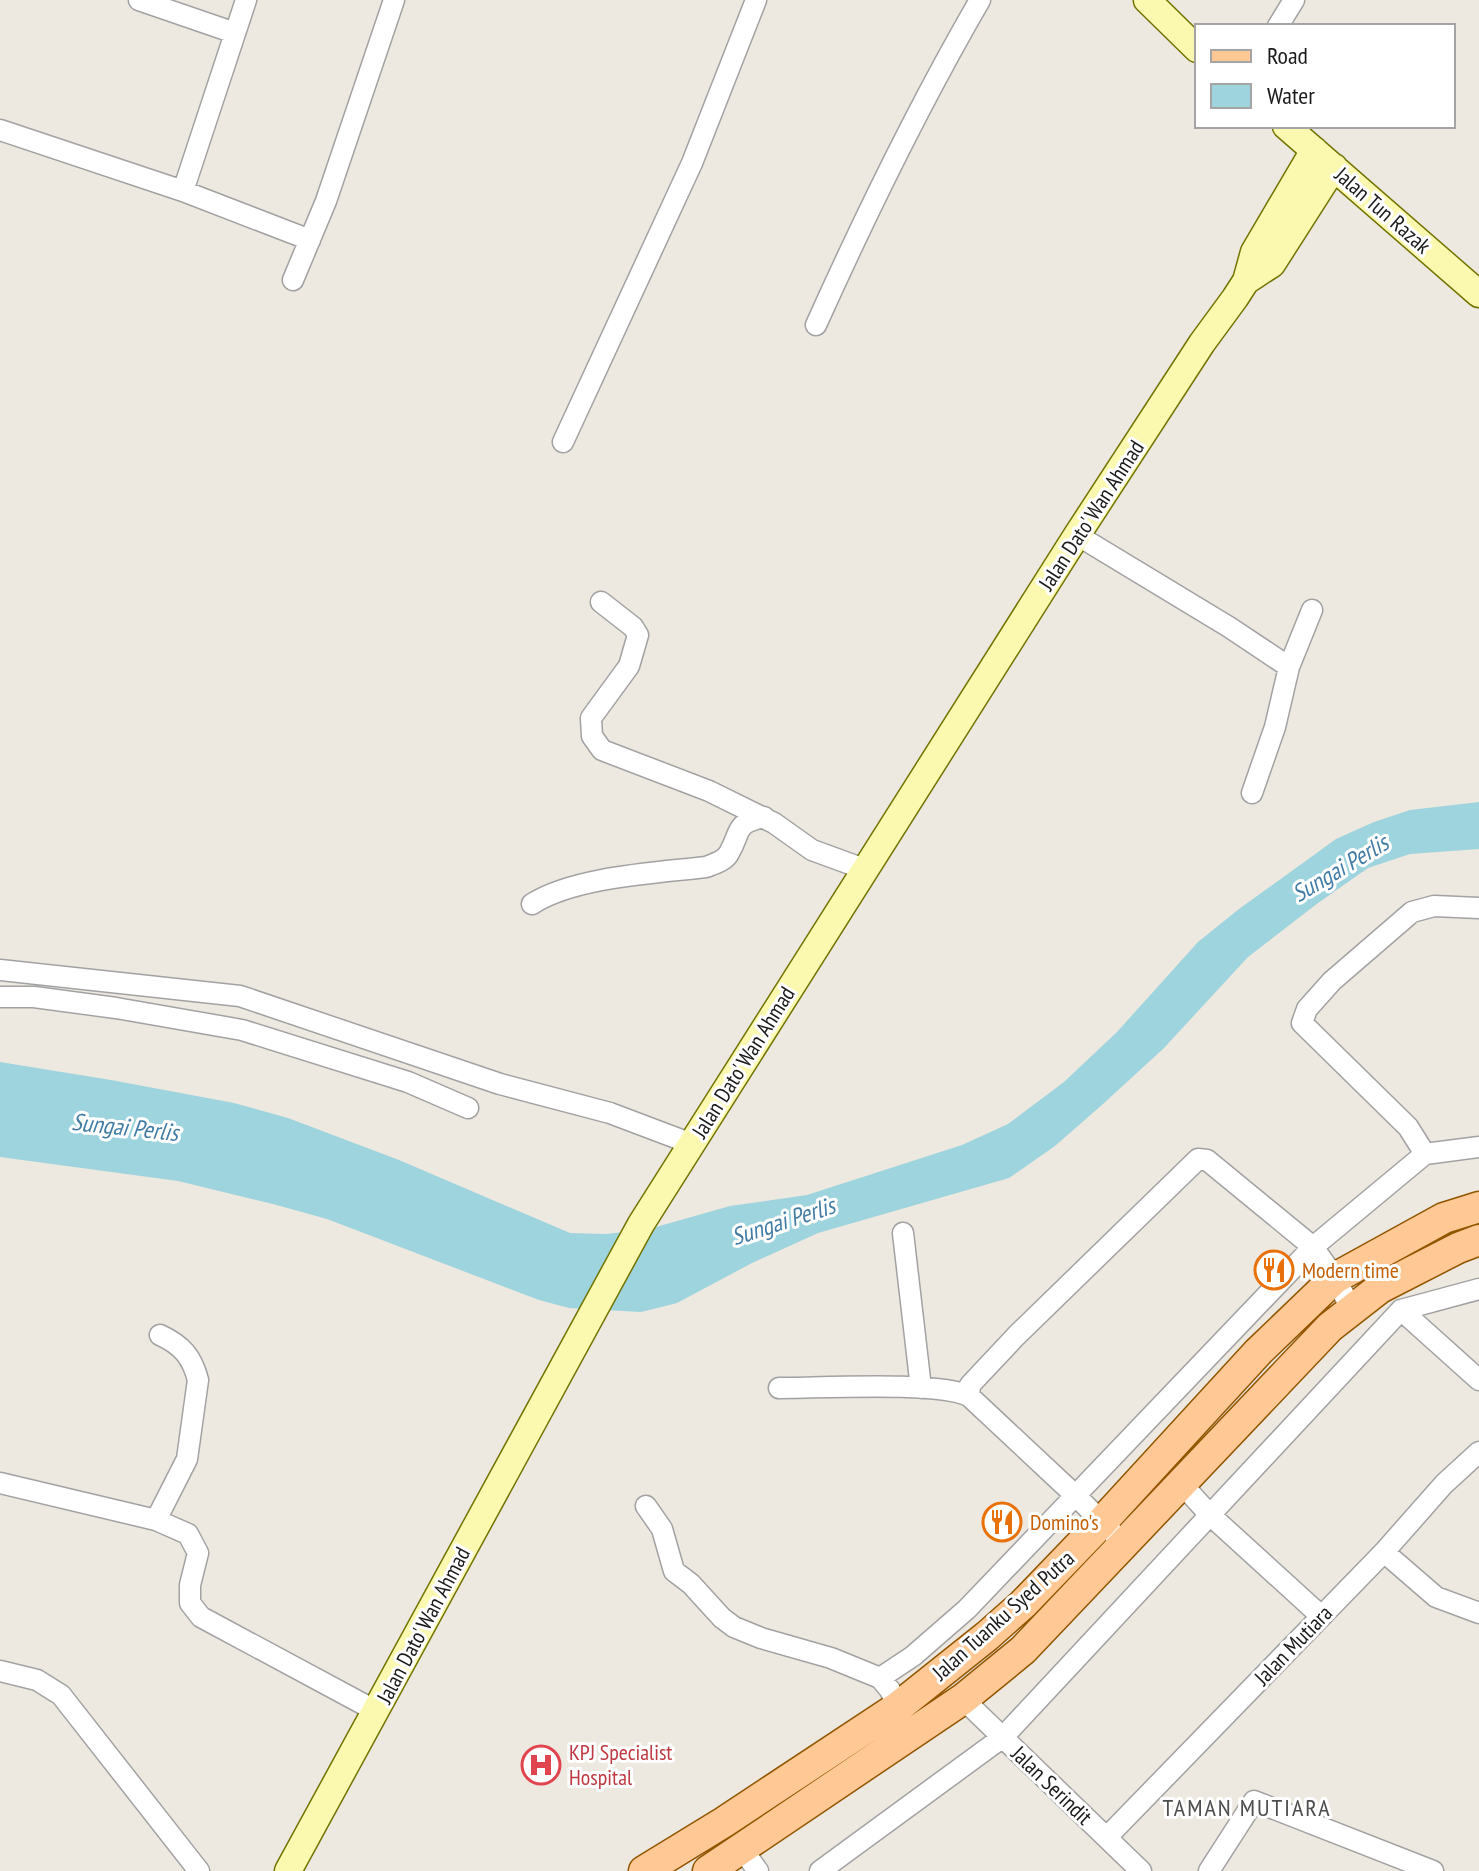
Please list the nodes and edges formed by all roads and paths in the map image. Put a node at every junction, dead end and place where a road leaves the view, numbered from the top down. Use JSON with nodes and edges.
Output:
{"nodes":[{"id":1,"x":139,"y":0,"type":"edge"},
{"id":2,"x":246,"y":0,"type":"edge"},
{"id":3,"x":394,"y":0,"type":"edge"},
{"id":4,"x":756,"y":0,"type":"edge"},
{"id":5,"x":980,"y":0,"type":"edge"},
{"id":6,"x":1294,"y":0,"type":"edge"},
{"id":7,"x":1149,"y":1,"type":"edge"},
{"id":8,"x":1279,"y":24,"type":"edge"},
{"id":9,"x":235,"y":33,"type":"junction"},
{"id":10,"x":1195,"y":47,"type":"edge"},
{"id":11,"x":1288,"y":128,"type":"edge"},
{"id":12,"x":0,"y":130,"type":"edge"},
{"id":13,"x":1324,"y":159,"type":"junction"},
{"id":14,"x":183,"y":191,"type":"junction"},
{"id":15,"x":310,"y":240,"type":"junction"},
{"id":16,"x":293,"y":280,"type":"dead end"},
{"id":17,"x":1479,"y":294,"type":"edge"},
{"id":18,"x":816,"y":325,"type":"dead end"},
{"id":19,"x":563,"y":442,"type":"dead end"},
{"id":20,"x":1077,"y":535,"type":"junction"},
{"id":21,"x":601,"y":602,"type":"dead end"},
{"id":22,"x":1312,"y":610,"type":"dead end"},
{"id":23,"x":1289,"y":667,"type":"junction"},
{"id":24,"x":1252,"y":793,"type":"dead end"},
{"id":25,"x":764,"y":817,"type":"junction"},
{"id":26,"x":864,"y":869,"type":"junction"},
{"id":27,"x":532,"y":904,"type":"dead end"},
{"id":28,"x":1478,"y":914,"type":"edge"},
{"id":29,"x":0,"y":970,"type":"edge"},
{"id":30,"x":0,"y":997,"type":"edge"},
{"id":31,"x":468,"y":1108,"type":"dead end"},
{"id":32,"x":692,"y":1144,"type":"junction"},
{"id":33,"x":1479,"y":1147,"type":"edge"},
{"id":34,"x":1425,"y":1154,"type":"junction"},
{"id":35,"x":1479,"y":1207,"type":"edge"},
{"id":36,"x":903,"y":1233,"type":"dead end"},
{"id":37,"x":1479,"y":1240,"type":"edge"},
{"id":38,"x":1313,"y":1247,"type":"junction"},
{"id":39,"x":1335,"y":1278,"type":"junction"},
{"id":40,"x":1479,"y":1289,"type":"edge"},
{"id":41,"x":1352,"y":1310,"type":"junction"},
{"id":42,"x":1401,"y":1310,"type":"junction"},
{"id":43,"x":160,"y":1335,"type":"dead end"},
{"id":44,"x":1479,"y":1380,"type":"edge"},
{"id":45,"x":779,"y":1388,"type":"dead end"},
{"id":46,"x":921,"y":1388,"type":"junction"},
{"id":47,"x":969,"y":1396,"type":"junction"},
{"id":48,"x":1479,"y":1452,"type":"edge"},
{"id":49,"x":1180,"y":1482,"type":"junction"},
{"id":50,"x":0,"y":1483,"type":"edge"},
{"id":51,"x":1077,"y":1497,"type":"junction"},
{"id":52,"x":646,"y":1506,"type":"dead end"},
{"id":53,"x":1209,"y":1514,"type":"junction"},
{"id":54,"x":156,"y":1520,"type":"junction"},
{"id":55,"x":1102,"y":1522,"type":"junction"},
{"id":56,"x":1124,"y":1544,"type":"junction"},
{"id":57,"x":1384,"y":1552,"type":"junction"},
{"id":58,"x":1479,"y":1613,"type":"edge"},
{"id":59,"x":1321,"y":1616,"type":"junction"},
{"id":60,"x":0,"y":1671,"type":"edge"},
{"id":61,"x":880,"y":1678,"type":"junction"},
{"id":62,"x":963,"y":1699,"type":"junction"},
{"id":63,"x":898,"y":1707,"type":"junction"},
{"id":64,"x":376,"y":1711,"type":"junction"},
{"id":65,"x":1003,"y":1737,"type":"junction"},
{"id":66,"x":1107,"y":1837,"type":"junction"},
{"id":67,"x":750,"y":1860,"type":"edge"},
{"id":68,"x":199,"y":1871,"type":"edge"},
{"id":69,"x":288,"y":1871,"type":"edge"},
{"id":70,"x":644,"y":1871,"type":"edge"},
{"id":71,"x":708,"y":1871,"type":"edge"},
{"id":72,"x":820,"y":1871,"type":"edge"},
{"id":73,"x":1141,"y":1871,"type":"edge"},
{"id":74,"x":1209,"y":1871,"type":"edge"},
{"id":75,"x":1433,"y":1871,"type":"edge"}],
"edges":[{"from":1,"to":9,"type":"street"},
{"from":2,"to":9,"type":"street"},
{"from":3,"to":15,"type":"street"},
{"from":4,"to":19,"type":"street"},
{"from":5,"to":18,"type":"street"},
{"from":6,"to":8,"type":"street"},
{"from":7,"to":10,"type":"main road"},
{"from":9,"to":14,"type":"street"},
{"from":11,"to":13,"type":"main road","name":"Jalan Tun Razak"},
{"from":12,"to":14,"type":"street"},
{"from":13,"to":17,"type":"main road","name":"Jalan Tun Razak"},
{"from":13,"to":20,"type":"main road","name":"Jalan Dato' Wan Ahmad"},
{"from":14,"to":15,"type":"street"},
{"from":15,"to":16,"type":"street"},
{"from":20,"to":23,"type":"street"},
{"from":20,"to":26,"type":"main road","name":"Jalan Dato' Wan Ahmad"},
{"from":21,"to":25,"type":"street"},
{"from":22,"to":23,"type":"street"},
{"from":23,"to":24,"type":"street"},
{"from":25,"to":26,"type":"street"},
{"from":25,"to":27,"type":"street"},
{"from":26,"to":32,"type":"main road","name":"Jalan Dato' Wan Ahmad"},
{"from":28,"to":34,"type":"street"},
{"from":29,"to":32,"type":"street"},
{"from":30,"to":31,"type":"street"},
{"from":32,"to":64,"type":"main road","name":"Jalan Dato' Wan Ahmad"},
{"from":33,"to":34,"type":"street"},
{"from":34,"to":38,"type":"street"},
{"from":35,"to":39,"type":"main road","name":"Jalan Tuanku Syed Putra"},
{"from":36,"to":46,"type":"street"},
{"from":37,"to":41,"type":"main road","name":"Jalan Tuanku Syed Putra"},
{"from":38,"to":39,"type":"street"},
{"from":38,"to":47,"type":"street"},
{"from":38,"to":51,"type":"street"},
{"from":39,"to":41,"type":"street"},
{"from":39,"to":55,"type":"main road","name":"Jalan Tuanku Syed Putra"},
{"from":40,"to":42,"type":"street"},
{"from":41,"to":49,"type":"main road","name":"Jalan Tuanku Syed Putra"},
{"from":42,"to":44,"type":"street"},
{"from":42,"to":53,"type":"street"},
{"from":43,"to":54,"type":"street"},
{"from":45,"to":46,"type":"street"},
{"from":46,"to":47,"type":"street"},
{"from":47,"to":51,"type":"street"},
{"from":48,"to":57,"type":"street","name":"Jalan Mutiara"},
{"from":49,"to":53,"type":"street"},
{"from":49,"to":56,"type":"main road","name":"Jalan Tuanku Syed Putra"},
{"from":50,"to":54,"type":"street"},
{"from":51,"to":55,"type":"street"},
{"from":51,"to":61,"type":"street"},
{"from":52,"to":61,"type":"street"},
{"from":53,"to":59,"type":"street"},
{"from":53,"to":65,"type":"street"},
{"from":54,"to":64,"type":"street"},
{"from":55,"to":56,"type":"street"},
{"from":55,"to":63,"type":"main road","name":"Jalan Tuanku Syed Putra"},
{"from":56,"to":62,"type":"main road","name":"Jalan Tuanku Syed Putra"},
{"from":57,"to":58,"type":"street"},
{"from":57,"to":59,"type":"street","name":"Jalan Mutiara"},
{"from":59,"to":66,"type":"street","name":"Jalan Mutiara"},
{"from":60,"to":68,"type":"street"},
{"from":61,"to":63,"type":"street"},
{"from":62,"to":65,"type":"street","name":"Jalan Serindit"},
{"from":62,"to":67,"type":"main road","name":"Jalan Tuanku Syed Putra"},
{"from":63,"to":70,"type":"main road","name":"Jalan Tuanku Syed Putra"},
{"from":64,"to":69,"type":"main road","name":"Jalan Dato' Wan Ahmad"},
{"from":65,"to":66,"type":"street","name":"Jalan Serindit"},
{"from":65,"to":72,"type":"street"},
{"from":66,"to":73,"type":"street","name":"Jalan Serindit"},
{"from":67,"to":71,"type":"main road","name":"Jalan Tuanku Syed Putra"},
{"from":74,"to":75,"type":"street"}]}
